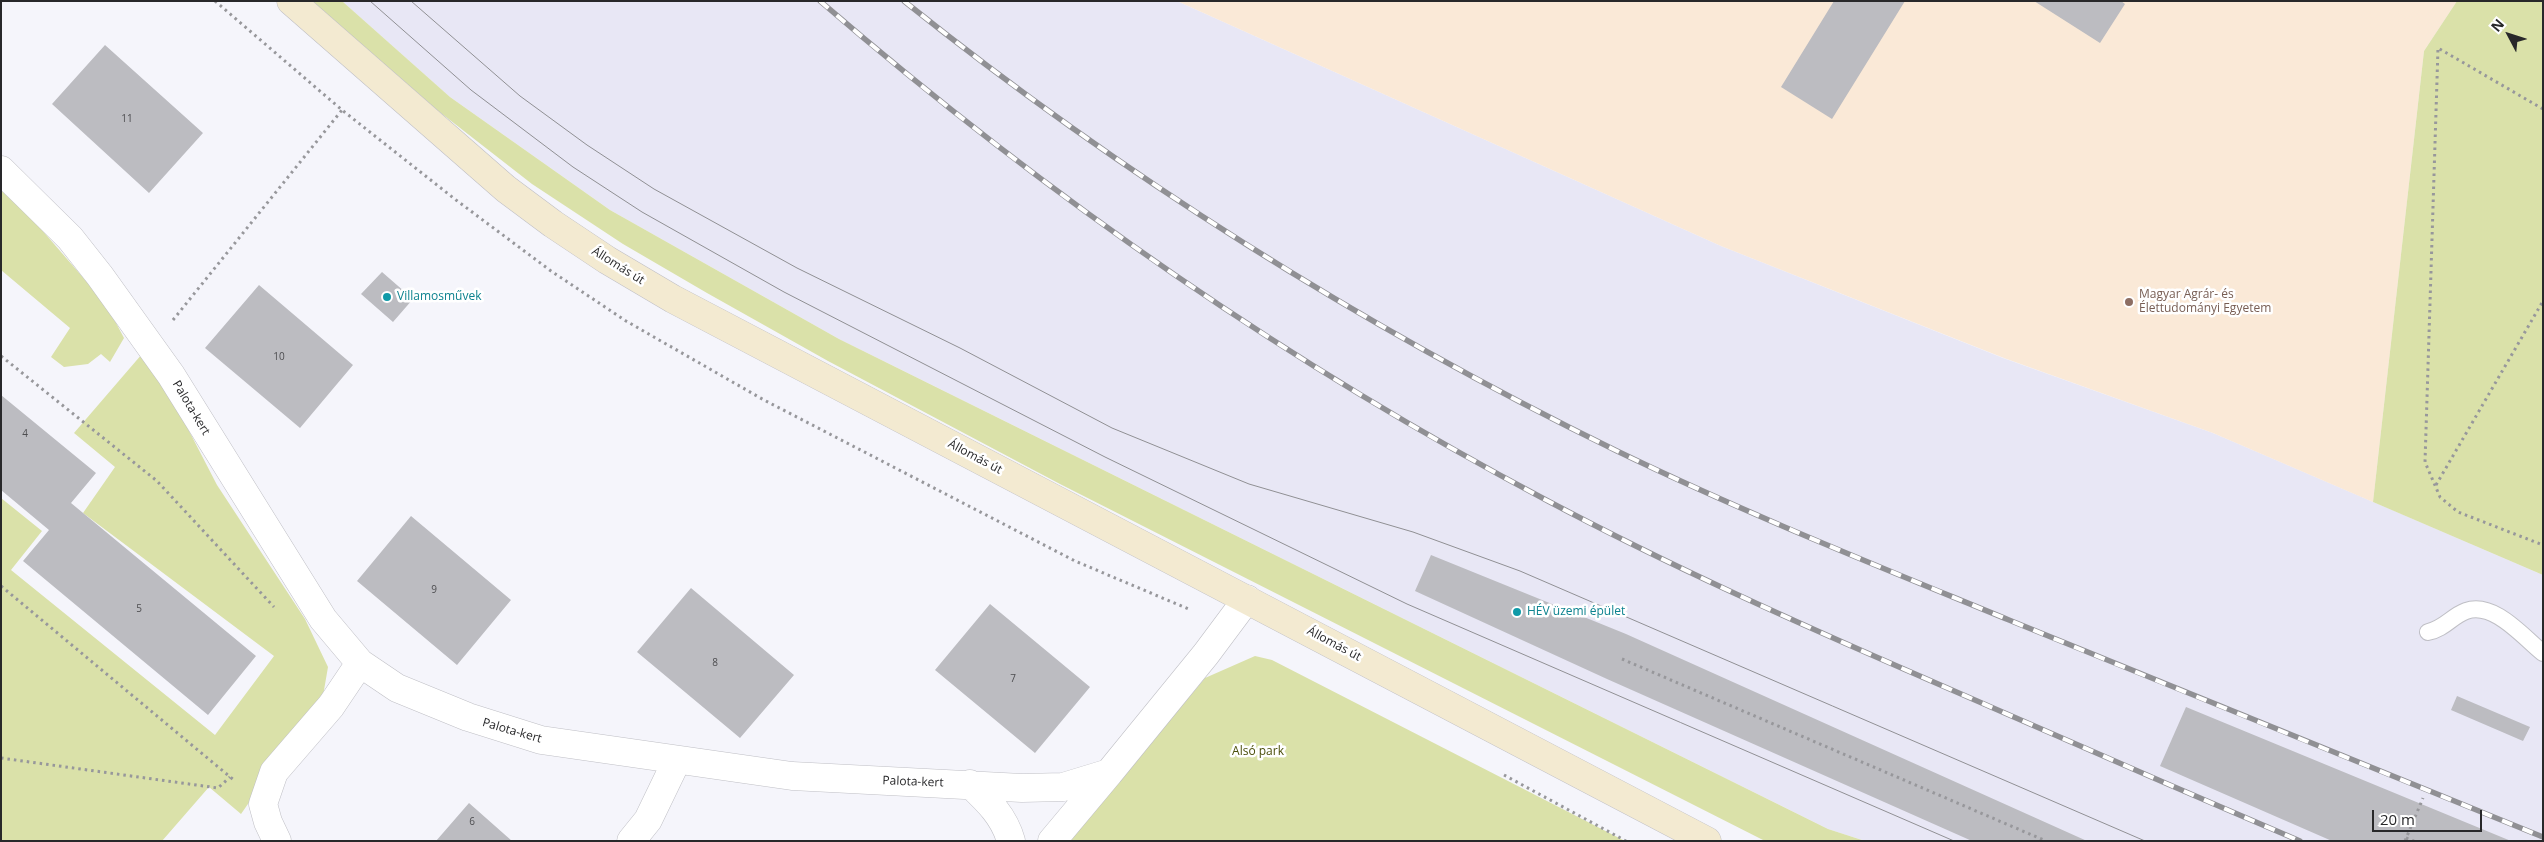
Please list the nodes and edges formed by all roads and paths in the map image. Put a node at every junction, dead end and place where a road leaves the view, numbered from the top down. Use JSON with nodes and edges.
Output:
{"nodes":[{"id":1,"x":291,"y":1,"type":"edge"},
{"id":2,"x":2543,"y":108,"type":"edge"},
{"id":3,"x":342,"y":110,"type":"dead end"},
{"id":4,"x":1,"y":170,"type":"edge"},
{"id":5,"x":2543,"y":301,"type":"edge"},
{"id":6,"x":151,"y":348,"type":"junction"},
{"id":7,"x":1,"y":356,"type":"edge"},
{"id":8,"x":2436,"y":485,"type":"junction"},
{"id":9,"x":2543,"y":545,"type":"edge"},
{"id":10,"x":1,"y":586,"type":"edge"},
{"id":11,"x":1247,"y":598,"type":"junction"},
{"id":12,"x":279,"y":612,"type":"dead end"},
{"id":13,"x":2428,"y":632,"type":"dead end"},
{"id":14,"x":2543,"y":653,"type":"edge"},
{"id":15,"x":1622,"y":659,"type":"dead end"},
{"id":16,"x":360,"y":663,"type":"junction"},
{"id":17,"x":1,"y":758,"type":"edge"},
{"id":18,"x":677,"y":760,"type":"junction"},
{"id":19,"x":1109,"y":773,"type":"junction"},
{"id":20,"x":230,"y":777,"type":"junction"},
{"id":21,"x":970,"y":784,"type":"junction"},
{"id":22,"x":2423,"y":798,"type":"dead end"},
{"id":23,"x":263,"y":804,"type":"junction"},
{"id":24,"x":2406,"y":839,"type":"edge"},
{"id":25,"x":278,"y":841,"type":"edge"},
{"id":26,"x":631,"y":841,"type":"edge"},
{"id":27,"x":1011,"y":841,"type":"edge"},
{"id":28,"x":1052,"y":841,"type":"edge"},
{"id":29,"x":1707,"y":841,"type":"edge"},
{"id":30,"x":2046,"y":841,"type":"edge"},
{"id":31,"x":2414,"y":841,"type":"edge"}],
"edges":[{"from":1,"to":11,"type":"main road","name":"Állomás út"},
{"from":2,"to":8,"type":"path"},
{"from":3,"to":6,"type":"path"},
{"from":4,"to":6,"type":"street","name":"Palota-kert"},
{"from":5,"to":8,"type":"path"},
{"from":6,"to":16,"type":"street","name":"Palota-kert"},
{"from":7,"to":12,"type":"path"},
{"from":8,"to":9,"type":"path"},
{"from":10,"to":20,"type":"path"},
{"from":11,"to":19,"type":"street"},
{"from":11,"to":29,"type":"main road","name":"Állomás út"},
{"from":13,"to":14,"type":"lane"},
{"from":15,"to":30,"type":"path"},
{"from":16,"to":18,"type":"street","name":"Palota-kert"},
{"from":16,"to":23,"type":"street"},
{"from":17,"to":20,"type":"path"},
{"from":18,"to":21,"type":"street","name":"Palota-kert"},
{"from":18,"to":26,"type":"street"},
{"from":19,"to":21,"type":"street","name":"Palota-kert"},
{"from":19,"to":28,"type":"street"},
{"from":20,"to":23,"type":"path"},
{"from":21,"to":27,"type":"street"},
{"from":22,"to":24,"type":"path"},
{"from":23,"to":25,"type":"street"},
{"from":24,"to":31,"type":"path"}]}
